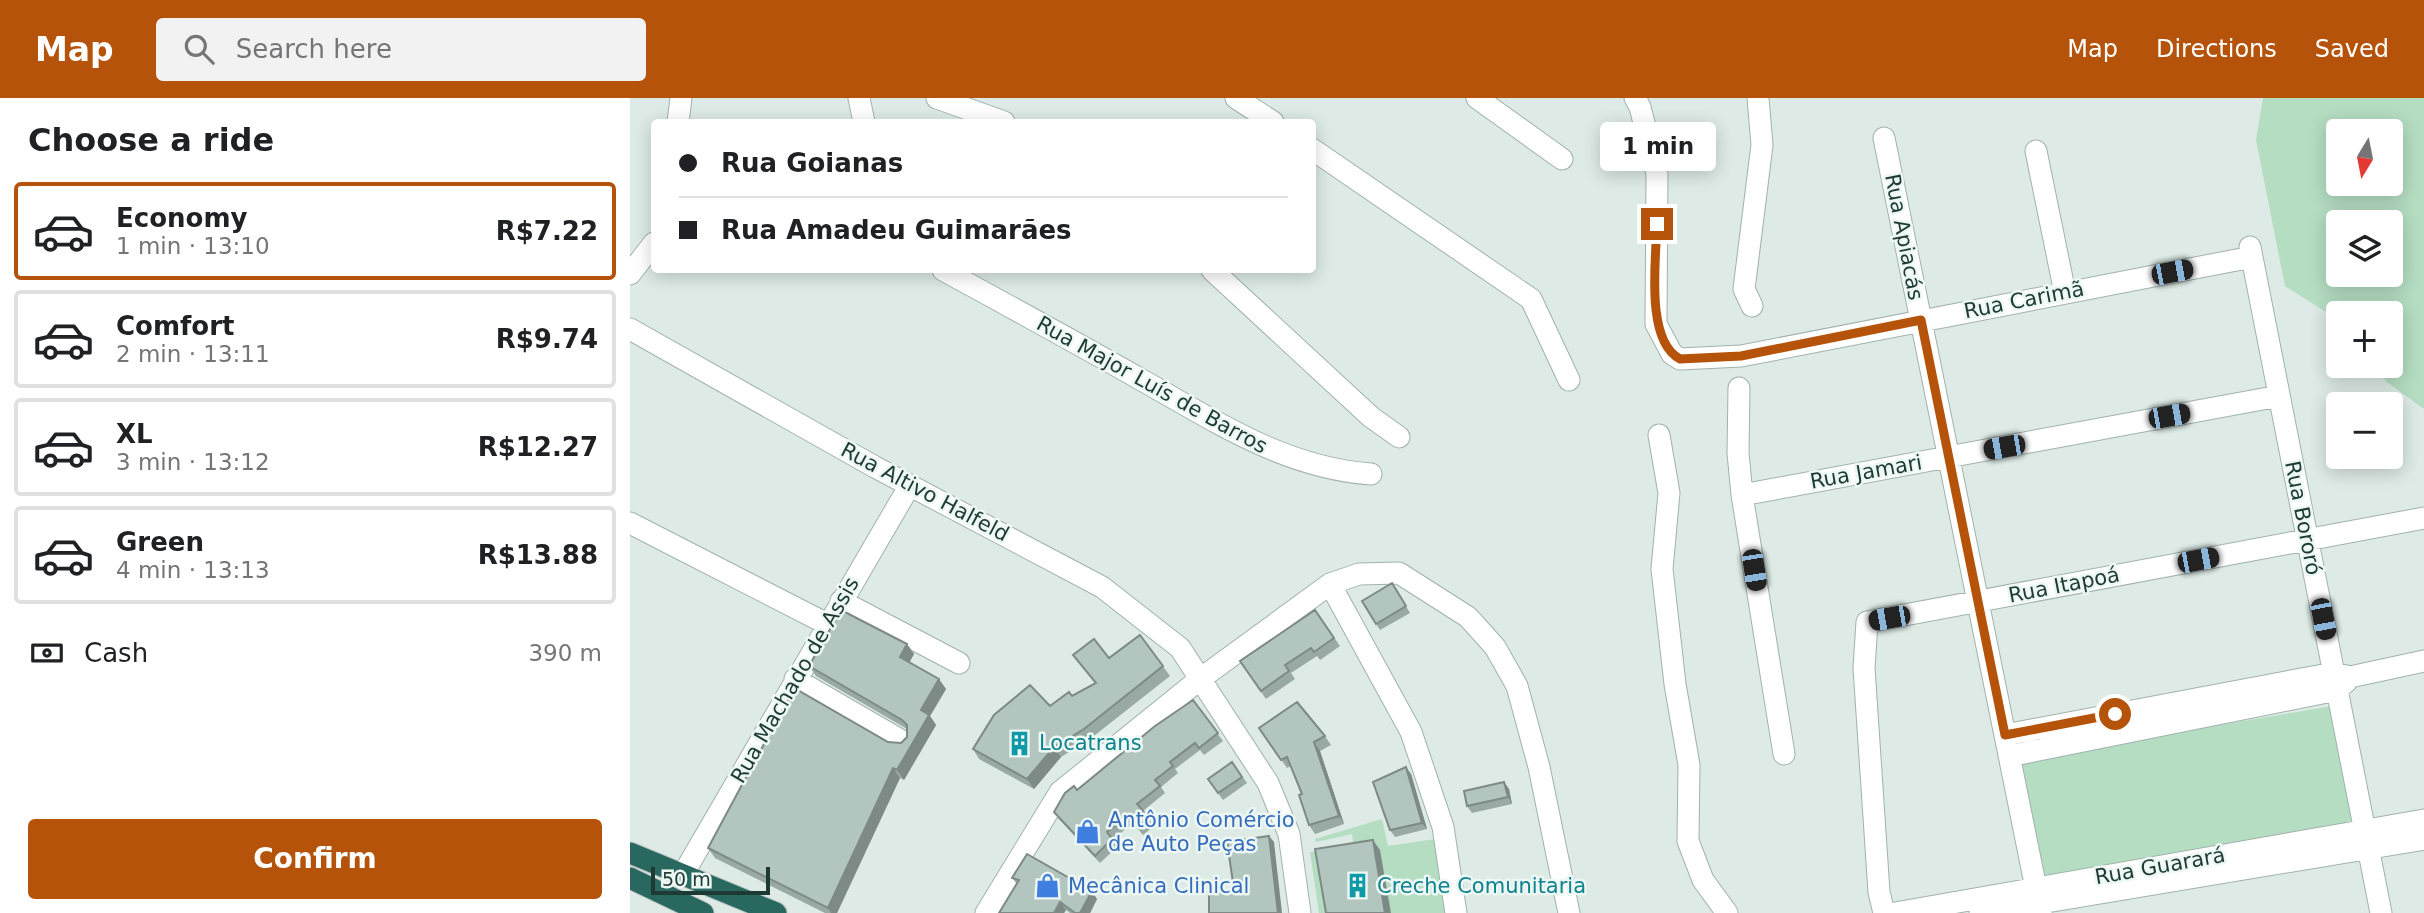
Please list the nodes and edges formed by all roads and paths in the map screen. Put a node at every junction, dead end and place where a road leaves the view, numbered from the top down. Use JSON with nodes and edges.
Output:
{"nodes":[{"id":1,"x":681,"y":98,"type":"edge"},
{"id":2,"x":859,"y":98,"type":"edge"},
{"id":3,"x":937,"y":98,"type":"edge"},
{"id":4,"x":1236,"y":98,"type":"edge"},
{"id":5,"x":1477,"y":98,"type":"edge"},
{"id":6,"x":1634,"y":98,"type":"edge"},
{"id":7,"x":1758,"y":98,"type":"edge"},
{"id":8,"x":678,"y":119,"type":"edge"},
{"id":9,"x":863,"y":119,"type":"edge"},
{"id":10,"x":996,"y":119,"type":"edge"},
{"id":11,"x":1268,"y":119,"type":"edge"},
{"id":12,"x":1884,"y":138,"type":"dead end"},
{"id":13,"x":2036,"y":150,"type":"dead end"},
{"id":14,"x":1316,"y":152,"type":"edge"},
{"id":15,"x":1562,"y":159,"type":"dead end"},
{"id":16,"x":651,"y":247,"type":"edge"},
{"id":17,"x":2251,"y":252,"type":"joint"},
{"id":18,"x":948,"y":273,"type":"edge"},
{"id":19,"x":1215,"y":273,"type":"edge"},
{"id":20,"x":630,"y":274,"type":"edge"},
{"id":21,"x":2065,"y":292,"type":"junction"},
{"id":22,"x":1752,"y":306,"type":"dead end"},
{"id":23,"x":1921,"y":320,"type":"junction"},
{"id":24,"x":630,"y":329,"type":"edge"},
{"id":25,"x":1569,"y":380,"type":"dead end"},
{"id":26,"x":1739,"y":388,"type":"dead end"},
{"id":27,"x":2279,"y":396,"type":"junction"},
{"id":28,"x":1659,"y":435,"type":"dead end"},
{"id":29,"x":1399,"y":437,"type":"dead end"},
{"id":30,"x":1949,"y":457,"type":"junction"},
{"id":31,"x":1371,"y":474,"type":"dead end"},
{"id":32,"x":910,"y":485,"type":"junction"},
{"id":33,"x":1742,"y":495,"type":"junction"},
{"id":34,"x":2424,"y":518,"type":"edge"},
{"id":35,"x":630,"y":523,"type":"edge"},
{"id":36,"x":2307,"y":539,"type":"junction"},
{"id":37,"x":1330,"y":584,"type":"junction"},
{"id":38,"x":841,"y":601,"type":"junction"},
{"id":39,"x":1978,"y":602,"type":"junction"},
{"id":40,"x":827,"y":624,"type":"junction"},
{"id":41,"x":2424,"y":661,"type":"edge"},
{"id":42,"x":959,"y":663,"type":"dead end"},
{"id":43,"x":795,"y":679,"type":"junction"},
{"id":44,"x":1200,"y":679,"type":"junction"},
{"id":45,"x":2340,"y":680,"type":"junction"},
{"id":46,"x":2005,"y":735,"type":"junction"},
{"id":47,"x":902,"y":741,"type":"edge"},
{"id":48,"x":1784,"y":754,"type":"dead end"},
{"id":49,"x":2009,"y":756,"type":"junction"},
{"id":50,"x":2424,"y":820,"type":"edge"},
{"id":51,"x":2424,"y":839,"type":"edge"},
{"id":52,"x":2367,"y":841,"type":"junction"},
{"id":53,"x":630,"y":853,"type":"edge"},
{"id":54,"x":682,"y":876,"type":"junction"},
{"id":55,"x":630,"y":878,"type":"edge"},
{"id":56,"x":2039,"y":901,"type":"edge"},
{"id":57,"x":703,"y":913,"type":"edge"},
{"id":58,"x":776,"y":913,"type":"edge"},
{"id":59,"x":986,"y":913,"type":"edge"},
{"id":60,"x":1300,"y":913,"type":"edge"},
{"id":61,"x":1456,"y":913,"type":"edge"},
{"id":62,"x":1569,"y":913,"type":"edge"},
{"id":63,"x":1727,"y":913,"type":"edge"},
{"id":64,"x":1884,"y":913,"type":"edge"},
{"id":65,"x":1895,"y":913,"type":"edge"},
{"id":66,"x":1980,"y":913,"type":"edge"},
{"id":67,"x":2381,"y":913,"type":"edge"}],
"edges":[{"from":1,"to":8,"type":"street"},
{"from":2,"to":9,"type":"street"},
{"from":3,"to":10,"type":"street"},
{"from":4,"to":11,"type":"street"},
{"from":5,"to":15,"type":"street"},
{"from":6,"to":23,"type":"street","name":"Rua Carimã"},
{"from":7,"to":22,"type":"street"},
{"from":12,"to":23,"type":"street","name":"Rua Apiacás"},
{"from":13,"to":21,"type":"street"},
{"from":14,"to":25,"type":"street"},
{"from":16,"to":20,"type":"street"},
{"from":17,"to":21,"type":"street","name":"Rua Carimã"},
{"from":17,"to":27,"type":"street","name":"Rua Bororó"},
{"from":18,"to":31,"type":"street","name":"Rua Major Luís de Barros"},
{"from":19,"to":29,"type":"street"},
{"from":21,"to":23,"type":"street","name":"Rua Carimã"},
{"from":23,"to":30,"type":"street","name":"Rua Apiacás"},
{"from":24,"to":32,"type":"street","name":"Rua Altivo Halfeld"},
{"from":26,"to":33,"type":"street"},
{"from":27,"to":30,"type":"street","name":"Rua Jamari"},
{"from":27,"to":36,"type":"street","name":"Rua Bororó"},
{"from":28,"to":63,"type":"street"},
{"from":30,"to":33,"type":"street","name":"Rua Jamari"},
{"from":30,"to":39,"type":"street","name":"Rua Apiacás"},
{"from":32,"to":38,"type":"street","name":"Rua Machado de Assis"},
{"from":32,"to":44,"type":"street","name":"Rua Altivo Halfeld"},
{"from":33,"to":48,"type":"street"},
{"from":34,"to":36,"type":"street","name":"Rua Itapoá"},
{"from":35,"to":40,"type":"street"},
{"from":36,"to":39,"type":"street","name":"Rua Itapoá"},
{"from":36,"to":45,"type":"street","name":"Rua Bororó"},
{"from":37,"to":44,"type":"street"},
{"from":37,"to":61,"type":"street"},
{"from":37,"to":62,"type":"street"},
{"from":38,"to":40,"type":"street","name":"Rua Machado de Assis"},
{"from":38,"to":42,"type":"street"},
{"from":39,"to":46,"type":"street","name":"Rua Apiacás"},
{"from":39,"to":64,"type":"street","name":"Rua Itapoá"},
{"from":40,"to":43,"type":"street","name":"Rua Machado de Assis"},
{"from":41,"to":45,"type":"street"},
{"from":43,"to":47,"type":"street"},
{"from":43,"to":54,"type":"street","name":"Rua Machado de Assis"},
{"from":44,"to":59,"type":"street"},
{"from":44,"to":60,"type":"street","name":"Rua Altivo Halfeld"},
{"from":45,"to":46,"type":"street"},
{"from":45,"to":49,"type":"street"},
{"from":45,"to":52,"type":"street","name":"Rua Bororó"},
{"from":46,"to":49,"type":"street","name":"Rua Apiacás"},
{"from":49,"to":56,"type":"street","name":"Rua Apiacás"},
{"from":50,"to":52,"type":"street","name":"Rua Guarará"},
{"from":51,"to":52,"type":"street","name":"Rua Guarará"},
{"from":52,"to":56,"type":"street","name":"Rua Guarará"},
{"from":52,"to":67,"type":"street","name":"Rua Bororó"},
{"from":53,"to":54,"type":"highway"},
{"from":54,"to":58,"type":"highway"},
{"from":55,"to":57,"type":"highway"},
{"from":56,"to":65,"type":"street","name":"Rua Guarará"},
{"from":56,"to":66,"type":"street","name":"Rua Guarará"}]}
